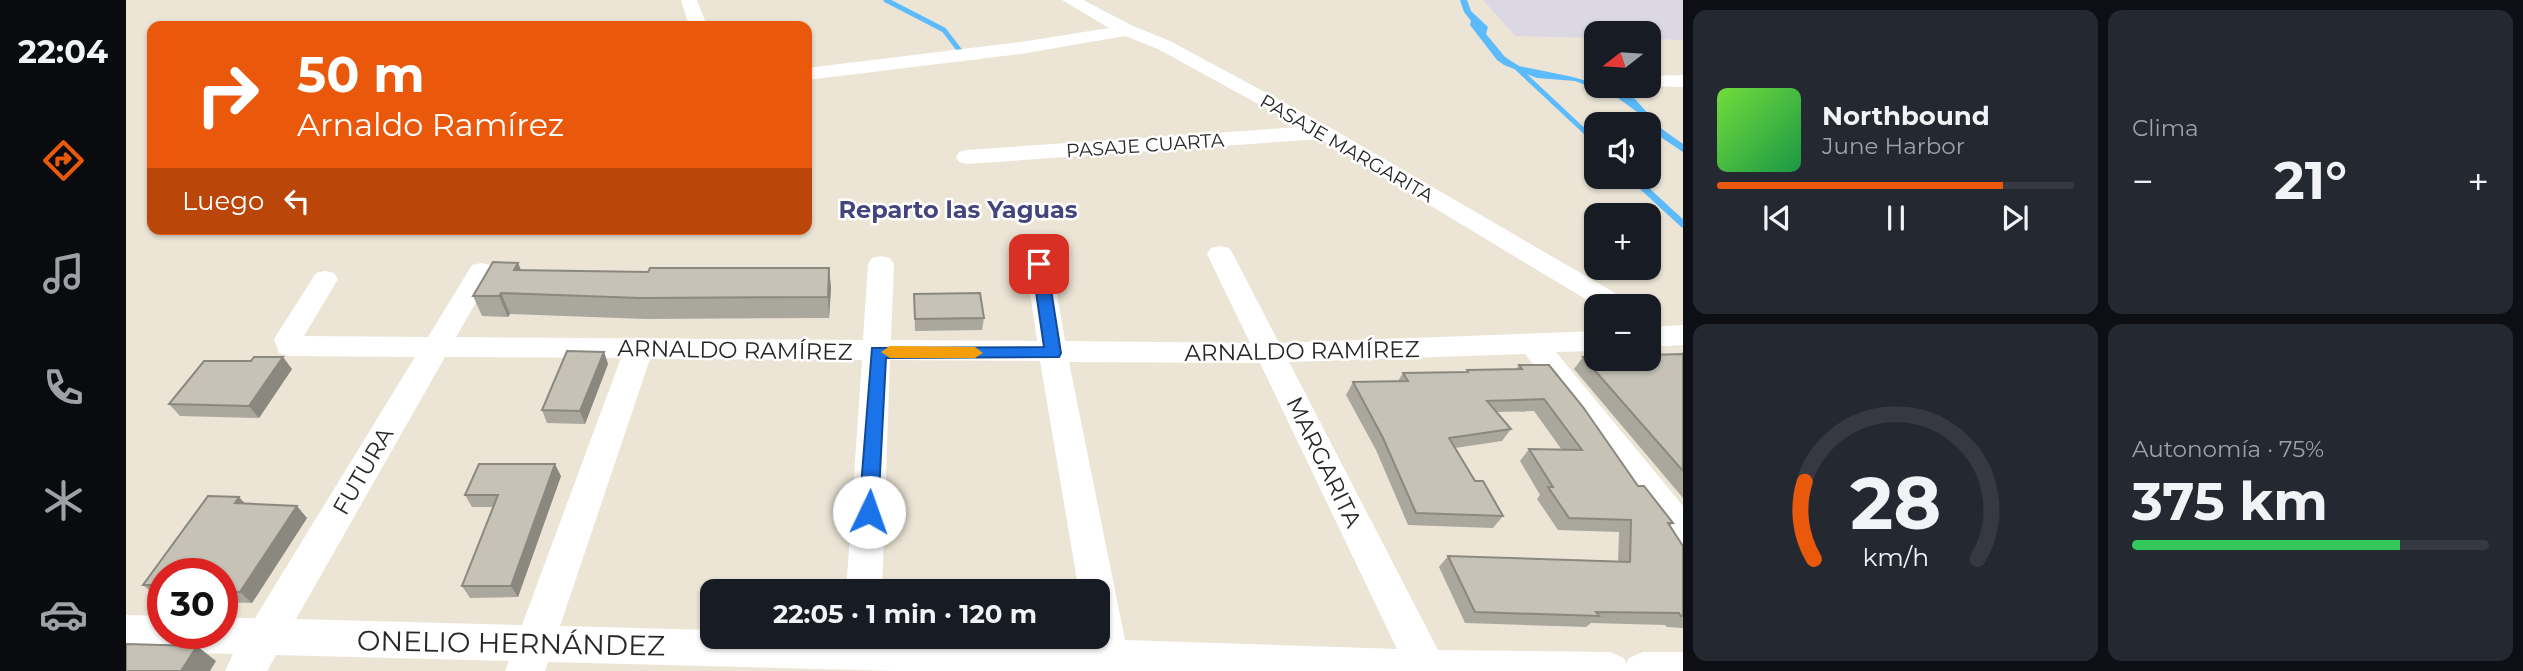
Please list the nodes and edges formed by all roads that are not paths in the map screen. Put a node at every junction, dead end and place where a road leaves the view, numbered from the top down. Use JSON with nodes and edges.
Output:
{"nodes":[{"id":1,"x":689,"y":0,"type":"edge"},
{"id":2,"x":1070,"y":0,"type":"edge"},
{"id":3,"x":696,"y":21,"type":"edge"},
{"id":4,"x":1127,"y":30,"type":"junction"},
{"id":5,"x":812,"y":73,"type":"edge"},
{"id":6,"x":1661,"y":80,"type":"edge"},
{"id":7,"x":1683,"y":81,"type":"edge"},
{"id":8,"x":1324,"y":132,"type":"junction"},
{"id":9,"x":967,"y":157,"type":"dead end"},
{"id":10,"x":1220,"y":254,"type":"dead end"},
{"id":11,"x":880,"y":264,"type":"dead end"},
{"id":12,"x":1039,"y":264,"type":"dead end"},
{"id":13,"x":481,"y":271,"type":"dead end"},
{"id":14,"x":325,"y":279,"type":"dead end"},
{"id":15,"x":1597,"y":294,"type":"edge"},
{"id":16,"x":1584,"y":342,"type":"edge"},
{"id":17,"x":1534,"y":345,"type":"junction"},
{"id":18,"x":436,"y":346,"type":"junction"},
{"id":19,"x":639,"y":348,"type":"junction"},
{"id":20,"x":878,"y":352,"type":"junction"},
{"id":21,"x":1053,"y":353,"type":"junction"},
{"id":22,"x":1270,"y":354,"type":"junction"},
{"id":23,"x":1683,"y":531,"type":"edge"},
{"id":24,"x":865,"y":579,"type":"edge"},
{"id":25,"x":1094,"y":579,"type":"edge"},
{"id":26,"x":126,"y":633,"type":"edge"},
{"id":27,"x":264,"y":638,"type":"junction"},
{"id":28,"x":1108,"y":649,"type":"edge"},
{"id":29,"x":860,"y":653,"type":"edge"},
{"id":30,"x":530,"y":657,"type":"edge"},
{"id":31,"x":1109,"y":657,"type":"junction"},
{"id":32,"x":1427,"y":670,"type":"edge"},
{"id":33,"x":245,"y":671,"type":"edge"},
{"id":34,"x":1610,"y":671,"type":"edge"},
{"id":35,"x":1643,"y":671,"type":"edge"},
{"id":36,"x":1683,"y":671,"type":"edge"}],
"edges":[{"from":1,"to":3,"type":"street"},
{"from":2,"to":4,"type":"street","name":"PASAJE MARGARITA"},
{"from":4,"to":5,"type":"street"},
{"from":4,"to":8,"type":"street","name":"PASAJE MARGARITA"},
{"from":6,"to":7,"type":"street"},
{"from":8,"to":9,"type":"street","name":"PASAJE CUARTA"},
{"from":8,"to":15,"type":"street","name":"PASAJE MARGARITA"},
{"from":10,"to":22,"type":"street","name":"MARGARITA"},
{"from":11,"to":20,"type":"street"},
{"from":12,"to":21,"type":"street"},
{"from":13,"to":18,"type":"street","name":"FUTURA"},
{"from":14,"to":18,"type":"street","name":"ARNALDO RAMÍREZ"},
{"from":16,"to":17,"type":"street","name":"ARNALDO RAMÍREZ"},
{"from":17,"to":22,"type":"street","name":"ARNALDO RAMÍREZ"},
{"from":17,"to":23,"type":"street"},
{"from":18,"to":19,"type":"street","name":"ARNALDO RAMÍREZ"},
{"from":18,"to":27,"type":"street","name":"FUTURA"},
{"from":19,"to":20,"type":"street","name":"ARNALDO RAMÍREZ"},
{"from":19,"to":30,"type":"street"},
{"from":20,"to":21,"type":"street","name":"ARNALDO RAMÍREZ"},
{"from":20,"to":24,"type":"street"},
{"from":21,"to":22,"type":"street","name":"ARNALDO RAMÍREZ"},
{"from":21,"to":25,"type":"street"},
{"from":22,"to":32,"type":"street","name":"MARGARITA"},
{"from":26,"to":27,"type":"street","name":"ONELIO HERNÁNDEZ"},
{"from":27,"to":30,"type":"street","name":"ONELIO HERNÁNDEZ"},
{"from":27,"to":33,"type":"street","name":"FUTURA"},
{"from":28,"to":31,"type":"street"},
{"from":29,"to":30,"type":"street","name":"ONELIO HERNÁNDEZ"},
{"from":29,"to":31,"type":"street","name":"ONELIO HERNÁNDEZ"},
{"from":31,"to":32,"type":"street","name":"ONELIO HERNÁNDEZ"},
{"from":32,"to":34,"type":"street","name":"ONELIO HERNÁNDEZ"},
{"from":35,"to":36,"type":"street"}]}
